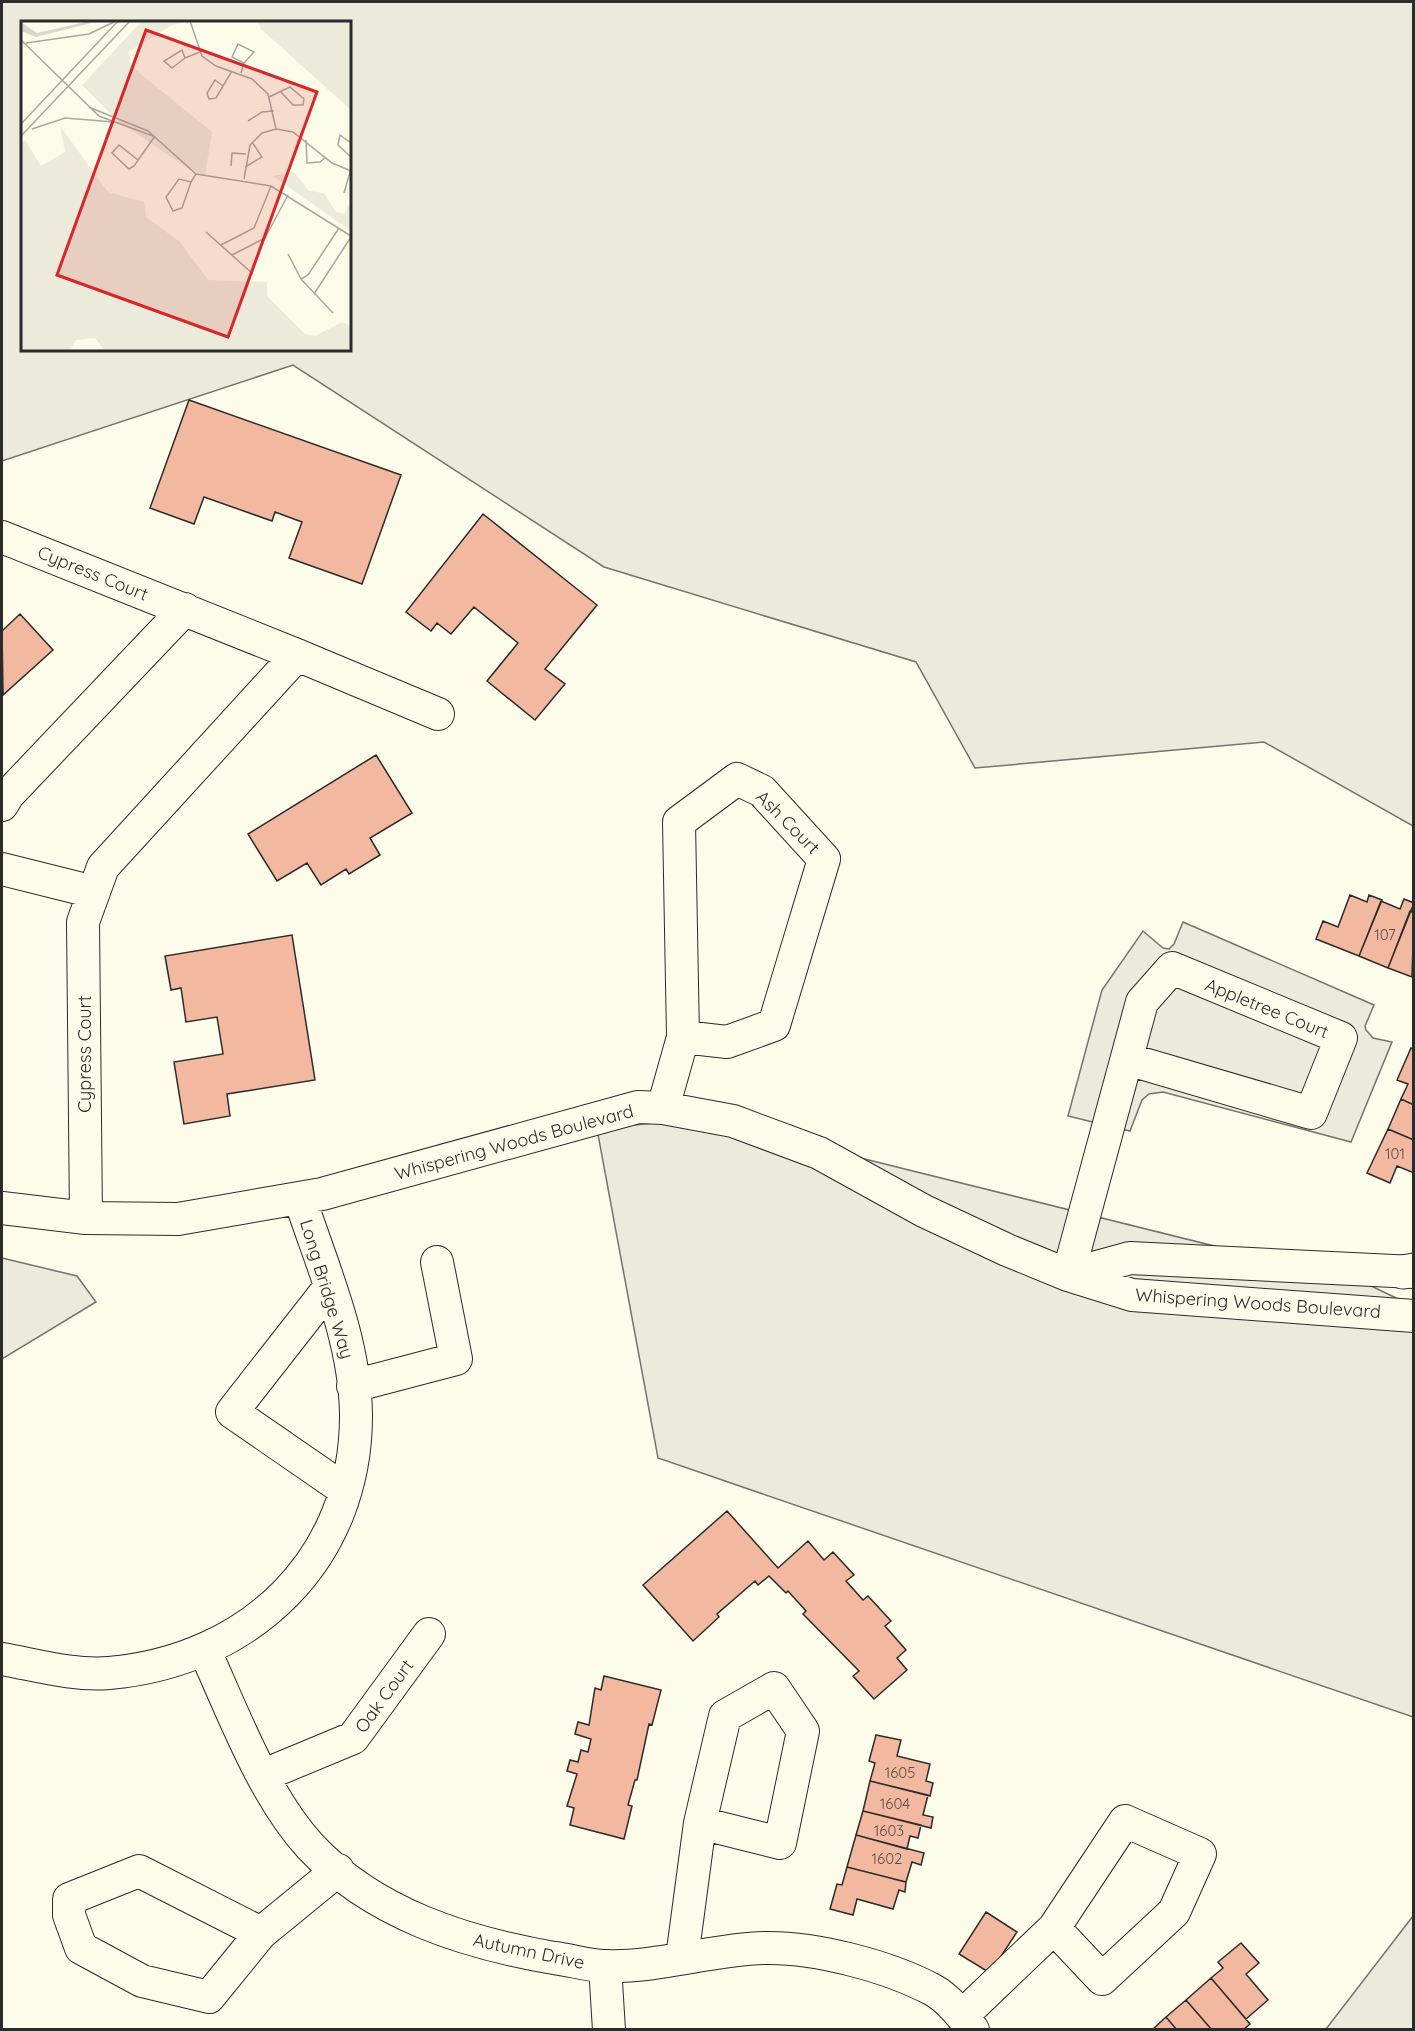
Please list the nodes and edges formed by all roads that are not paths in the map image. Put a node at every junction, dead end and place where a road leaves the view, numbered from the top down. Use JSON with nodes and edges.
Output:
{"nodes":[{"id":1,"x":2,"y":537,"type":"edge"},
{"id":2,"x":185,"y":609,"type":"junction"},
{"id":3,"x":297,"y":655,"type":"junction"},
{"id":4,"x":438,"y":714,"type":"dead end"},
{"id":5,"x":2,"y":805,"type":"edge"},
{"id":6,"x":2,"y":869,"type":"edge"},
{"id":7,"x":94,"y":892,"type":"junction"},
{"id":8,"x":683,"y":1037,"type":"junction"},
{"id":9,"x":1126,"y":1059,"type":"junction"},
{"id":10,"x":663,"y":1108,"type":"junction"},
{"id":11,"x":300,"y":1199,"type":"junction"},
{"id":12,"x":2,"y":1208,"type":"edge"},
{"id":13,"x":86,"y":1218,"type":"junction"},
{"id":14,"x":437,"y":1262,"type":"dead end"},
{"id":15,"x":1410,"y":1272,"type":"edge"},
{"id":16,"x":1068,"y":1275,"type":"junction"},
{"id":17,"x":329,"y":1288,"type":"junction"},
{"id":18,"x":1413,"y":1316,"type":"edge"},
{"id":19,"x":353,"y":1386,"type":"junction"},
{"id":20,"x":345,"y":1490,"type":"junction"},
{"id":21,"x":429,"y":1634,"type":"dead end"},
{"id":22,"x":205,"y":1651,"type":"junction"},
{"id":23,"x":2,"y":1659,"type":"edge"},
{"id":24,"x":264,"y":1775,"type":"junction"},
{"id":25,"x":700,"y":1823,"type":"junction"},
{"id":26,"x":338,"y":1870,"type":"junction"},
{"id":27,"x":1054,"y":1928,"type":"junction"},
{"id":28,"x":261,"y":1932,"type":"junction"},
{"id":29,"x":682,"y":1958,"type":"junction"},
{"id":30,"x":605,"y":1966,"type":"junction"},
{"id":31,"x":967,"y":2023,"type":"edge"},
{"id":32,"x":609,"y":2030,"type":"edge"}],
"edges":[{"from":1,"to":2,"type":"street","name":"Cypress Court"},
{"from":2,"to":3,"type":"street","name":"Cypress Court"},
{"from":2,"to":5,"type":"street"},
{"from":3,"to":4,"type":"street","name":"Cypress Court"},
{"from":3,"to":7,"type":"street","name":"Cypress Court"},
{"from":6,"to":7,"type":"street"},
{"from":7,"to":13,"type":"street","name":"Cypress Court"},
{"from":8,"to":8,"type":"street","name":"Ash Court"},
{"from":8,"to":10,"type":"street","name":"Ash Court"},
{"from":9,"to":9,"type":"street","name":"Appletree Court"},
{"from":9,"to":16,"type":"street","name":"Appletree Court"},
{"from":10,"to":11,"type":"street","name":"Whispering Woods Boulevard"},
{"from":10,"to":16,"type":"street","name":"Whispering Woods Boulevard"},
{"from":11,"to":13,"type":"street","name":"Whispering Woods Boulevard"},
{"from":11,"to":17,"type":"street","name":"Long Bridge Way"},
{"from":12,"to":13,"type":"street","name":"Whispering Woods Boulevard"},
{"from":14,"to":19,"type":"street"},
{"from":15,"to":16,"type":"street","name":"Whispering Woods Boulevard"},
{"from":16,"to":18,"type":"street","name":"Whispering Woods Boulevard"},
{"from":17,"to":19,"type":"street","name":"Long Bridge Way"},
{"from":17,"to":20,"type":"street"},
{"from":19,"to":20,"type":"street","name":"Long Bridge Way"},
{"from":20,"to":22,"type":"street","name":"Long Bridge Way"},
{"from":21,"to":24,"type":"street","name":"Oak Court"},
{"from":22,"to":23,"type":"street","name":"Long Bridge Way"},
{"from":22,"to":24,"type":"street","name":"Autumn Drive"},
{"from":24,"to":26,"type":"street","name":"Autumn Drive"},
{"from":25,"to":25,"type":"street"},
{"from":25,"to":29,"type":"street"},
{"from":26,"to":28,"type":"street"},
{"from":26,"to":30,"type":"street","name":"Autumn Drive"},
{"from":27,"to":27,"type":"street"},
{"from":27,"to":31,"type":"street"},
{"from":28,"to":28,"type":"street"},
{"from":29,"to":30,"type":"street","name":"Autumn Drive"},
{"from":29,"to":31,"type":"street","name":"Autumn Drive"},
{"from":30,"to":32,"type":"street"}]}
